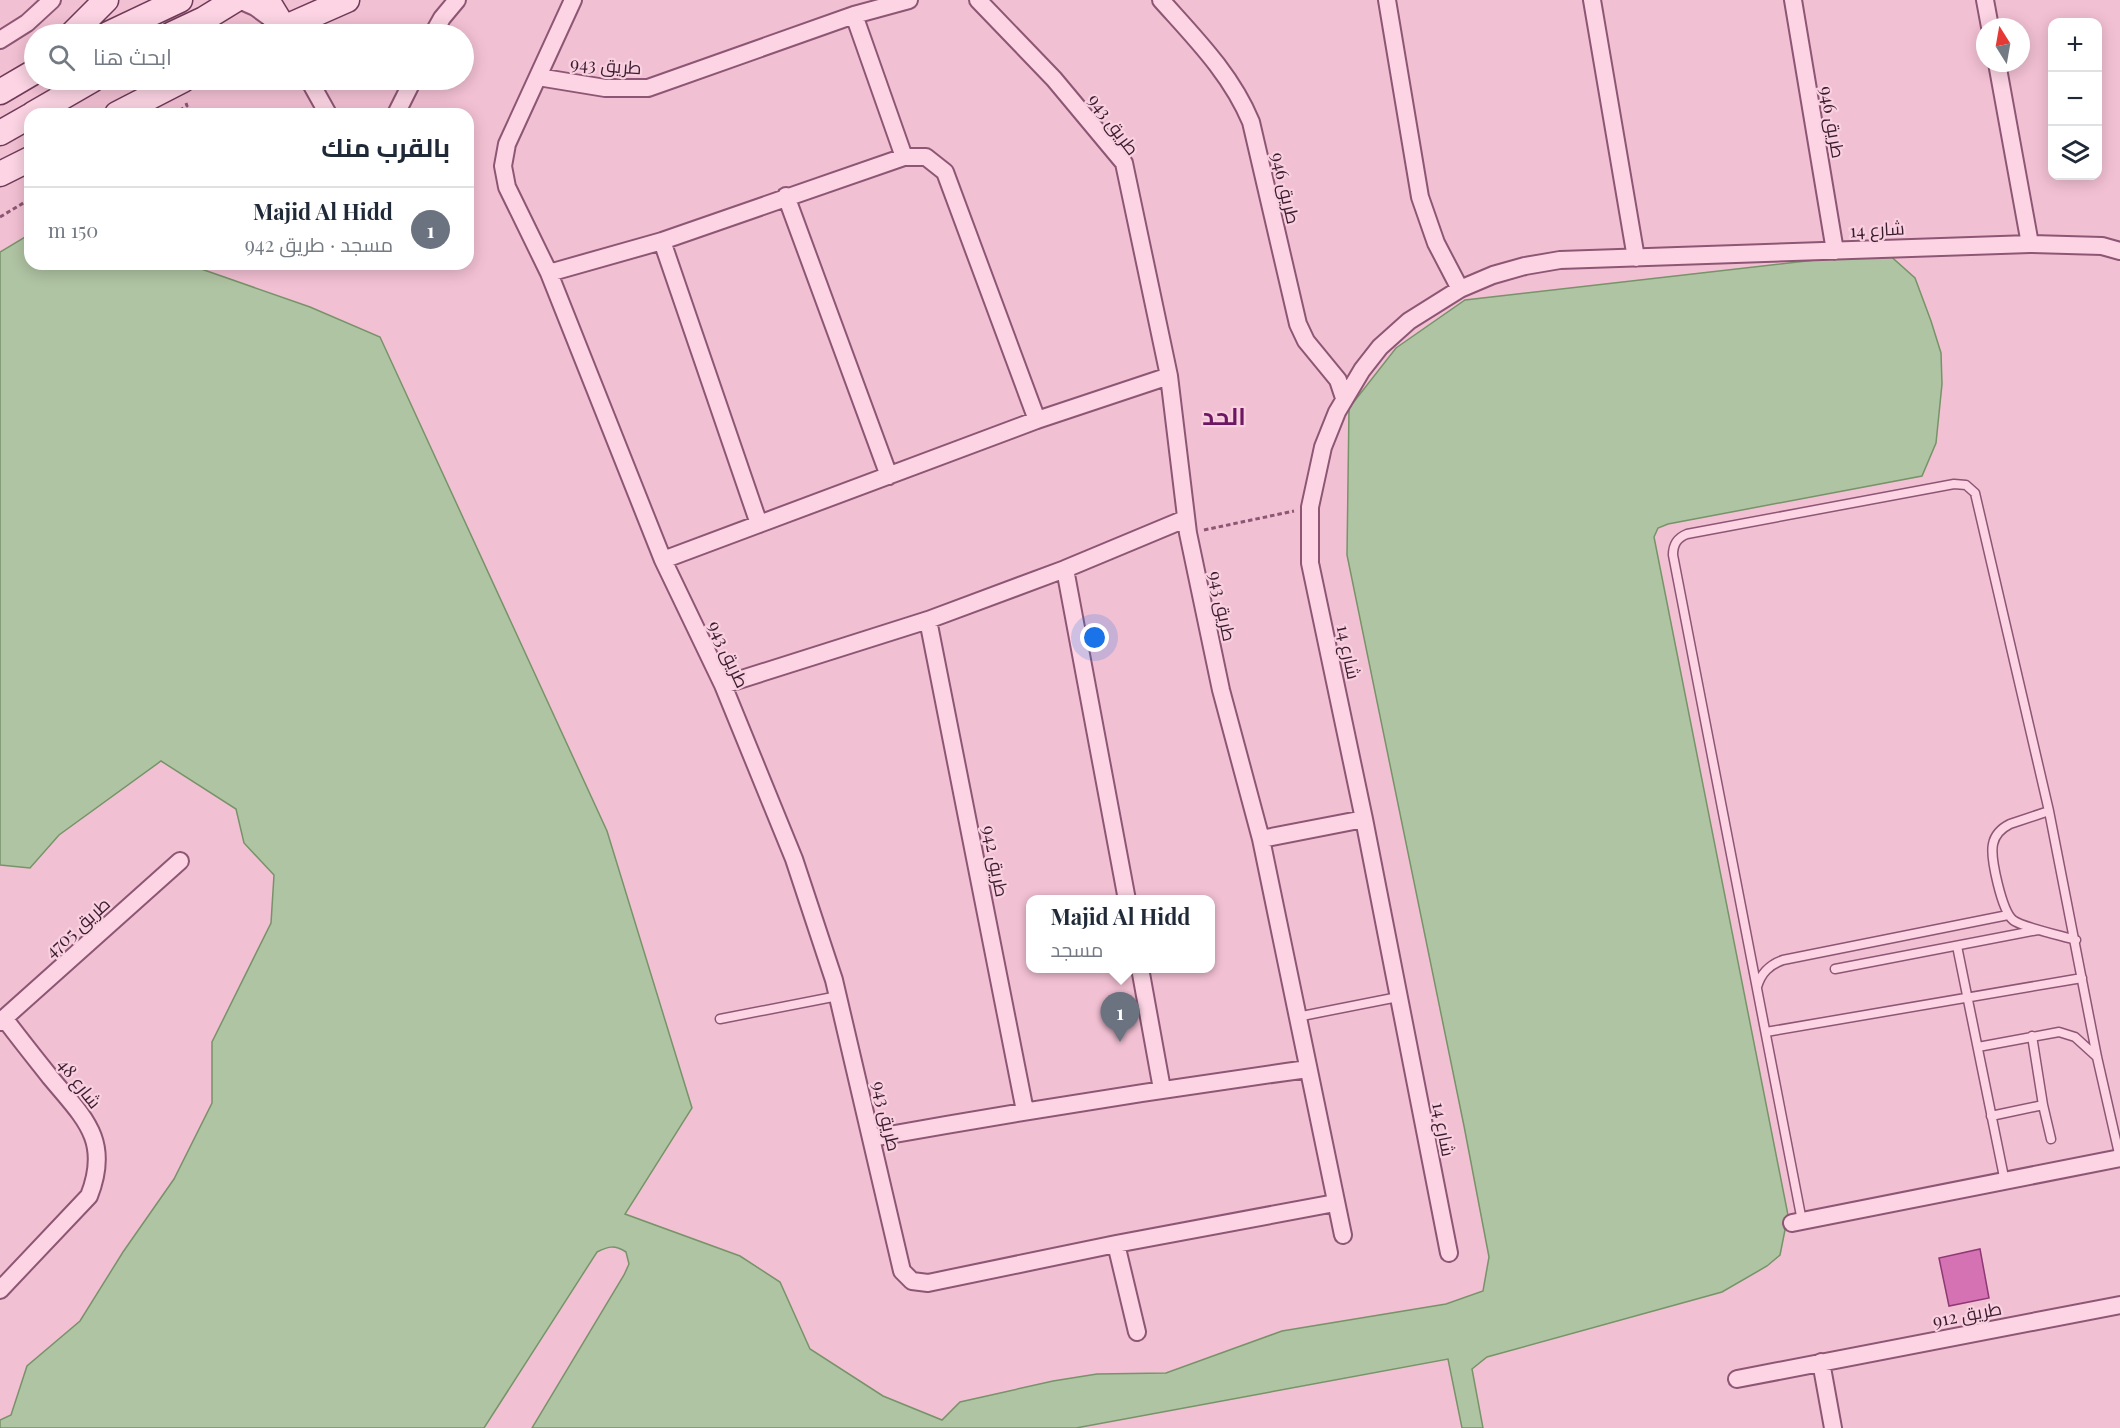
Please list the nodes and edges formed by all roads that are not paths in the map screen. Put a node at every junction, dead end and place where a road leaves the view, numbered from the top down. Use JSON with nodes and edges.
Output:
{"nodes":[{"id":1,"x":52,"y":0,"type":"edge"},
{"id":2,"x":106,"y":0,"type":"edge"},
{"id":3,"x":180,"y":0,"type":"edge"},
{"id":4,"x":235,"y":0,"type":"edge"},
{"id":5,"x":239,"y":0,"type":"edge"},
{"id":6,"x":267,"y":0,"type":"edge"},
{"id":7,"x":300,"y":0,"type":"edge"},
{"id":8,"x":347,"y":0,"type":"edge"},
{"id":9,"x":457,"y":0,"type":"edge"},
{"id":10,"x":573,"y":0,"type":"edge"},
{"id":11,"x":909,"y":0,"type":"edge"},
{"id":12,"x":978,"y":0,"type":"edge"},
{"id":13,"x":1162,"y":0,"type":"edge"},
{"id":14,"x":1387,"y":0,"type":"edge"},
{"id":15,"x":1592,"y":0,"type":"edge"},
{"id":16,"x":1793,"y":0,"type":"edge"},
{"id":17,"x":1985,"y":0,"type":"edge"},
{"id":18,"x":854,"y":15,"type":"junction"},
{"id":19,"x":203,"y":18,"type":"edge"},
{"id":20,"x":1988,"y":18,"type":"edge"},
{"id":21,"x":25,"y":24,"type":"edge"},
{"id":22,"x":82,"y":24,"type":"edge"},
{"id":23,"x":129,"y":24,"type":"edge"},
{"id":24,"x":273,"y":24,"type":"edge"},
{"id":25,"x":278,"y":24,"type":"edge"},
{"id":26,"x":286,"y":24,"type":"edge"},
{"id":27,"x":298,"y":24,"type":"edge"},
{"id":28,"x":439,"y":24,"type":"edge"},
{"id":29,"x":24,"y":25,"type":"edge"},
{"id":30,"x":0,"y":40,"type":"edge"},
{"id":31,"x":1999,"y":72,"type":"edge"},
{"id":32,"x":538,"y":77,"type":"junction"},
{"id":33,"x":24,"y":78,"type":"edge"},
{"id":34,"x":75,"y":90,"type":"edge"},
{"id":35,"x":164,"y":90,"type":"edge"},
{"id":36,"x":315,"y":90,"type":"edge"},
{"id":37,"x":408,"y":90,"type":"edge"},
{"id":38,"x":0,"y":92,"type":"edge"},
{"id":39,"x":44,"y":108,"type":"edge"},
{"id":40,"x":129,"y":108,"type":"edge"},
{"id":41,"x":325,"y":108,"type":"edge"},
{"id":42,"x":399,"y":108,"type":"edge"},
{"id":43,"x":24,"y":120,"type":"edge"},
{"id":44,"x":0,"y":133,"type":"edge"},
{"id":45,"x":904,"y":157,"type":"junction"},
{"id":46,"x":24,"y":162,"type":"edge"},
{"id":47,"x":0,"y":174,"type":"edge"},
{"id":48,"x":786,"y":196,"type":"junction"},
{"id":49,"x":662,"y":241,"type":"junction"},
{"id":50,"x":2030,"y":244,"type":"junction"},
{"id":51,"x":1835,"y":251,"type":"junction"},
{"id":52,"x":2120,"y":251,"type":"edge"},
{"id":53,"x":1636,"y":258,"type":"junction"},
{"id":54,"x":549,"y":273,"type":"junction"},
{"id":55,"x":1460,"y":289,"type":"junction"},
{"id":56,"x":1169,"y":376,"type":"junction"},
{"id":57,"x":1344,"y":398,"type":"junction"},
{"id":58,"x":1037,"y":420,"type":"junction"},
{"id":59,"x":889,"y":476,"type":"junction"},
{"id":60,"x":759,"y":524,"type":"junction"},
{"id":61,"x":1187,"y":526,"type":"junction"},
{"id":62,"x":663,"y":560,"type":"junction"},
{"id":63,"x":1065,"y":569,"type":"junction"},
{"id":64,"x":928,"y":620,"type":"junction"},
{"id":65,"x":723,"y":685,"type":"junction"},
{"id":66,"x":2049,"y":811,"type":"junction"},
{"id":67,"x":1364,"y":819,"type":"junction"},
{"id":68,"x":1261,"y":839,"type":"junction"},
{"id":69,"x":180,"y":861,"type":"dead end"},
{"id":70,"x":1126,"y":895,"type":"edge"},
{"id":71,"x":2008,"y":915,"type":"junction"},
{"id":72,"x":2042,"y":930,"type":"junction"},
{"id":73,"x":2076,"y":940,"type":"junction"},
{"id":74,"x":1957,"y":946,"type":"junction"},
{"id":75,"x":1835,"y":969,"type":"dead end"},
{"id":76,"x":1141,"y":973,"type":"edge"},
{"id":77,"x":2082,"y":978,"type":"junction"},
{"id":78,"x":1757,"y":987,"type":"junction"},
{"id":79,"x":838,"y":996,"type":"junction"},
{"id":80,"x":1398,"y":997,"type":"junction"},
{"id":81,"x":1968,"y":997,"type":"junction"},
{"id":82,"x":1297,"y":1017,"type":"junction"},
{"id":83,"x":720,"y":1019,"type":"dead end"},
{"id":84,"x":2,"y":1020,"type":"edge"},
{"id":85,"x":1766,"y":1032,"type":"junction"},
{"id":86,"x":2032,"y":1036,"type":"junction"},
{"id":87,"x":1978,"y":1047,"type":"junction"},
{"id":88,"x":2097,"y":1057,"type":"junction"},
{"id":89,"x":1308,"y":1069,"type":"junction"},
{"id":90,"x":1162,"y":1089,"type":"junction"},
{"id":91,"x":2043,"y":1105,"type":"junction"},
{"id":92,"x":1025,"y":1111,"type":"junction"},
{"id":93,"x":1991,"y":1116,"type":"junction"},
{"id":94,"x":872,"y":1138,"type":"junction"},
{"id":95,"x":2051,"y":1139,"type":"dead end"},
{"id":96,"x":2120,"y":1158,"type":"edge"},
{"id":97,"x":2005,"y":1182,"type":"junction"},
{"id":98,"x":1335,"y":1203,"type":"junction"},
{"id":99,"x":1797,"y":1222,"type":"joint"},
{"id":100,"x":1343,"y":1235,"type":"dead end"},
{"id":101,"x":1116,"y":1244,"type":"junction"},
{"id":102,"x":1449,"y":1253,"type":"dead end"},
{"id":103,"x":3,"y":1281,"type":"edge"},
{"id":104,"x":2120,"y":1305,"type":"edge"},
{"id":105,"x":1137,"y":1332,"type":"dead end"},
{"id":106,"x":1821,"y":1362,"type":"junction"},
{"id":107,"x":1737,"y":1379,"type":"dead end"},
{"id":108,"x":1833,"y":1428,"type":"edge"}],
"edges":[{"from":1,"to":21,"type":"street"},
{"from":2,"to":22,"type":"street"},
{"from":3,"to":23,"type":"street"},
{"from":4,"to":19,"type":"street"},
{"from":5,"to":24,"type":"street"},
{"from":6,"to":25,"type":"street"},
{"from":7,"to":26,"type":"street"},
{"from":8,"to":27,"type":"street"},
{"from":9,"to":28,"type":"street"},
{"from":10,"to":32,"type":"street","name":"طريق 943"},
{"from":11,"to":18,"type":"street","name":"طريق 943"},
{"from":12,"to":56,"type":"street","name":"طريق 943"},
{"from":13,"to":57,"type":"street","name":"طريق 946"},
{"from":14,"to":55,"type":"street"},
{"from":15,"to":53,"type":"street"},
{"from":16,"to":51,"type":"street","name":"طريق 946"},
{"from":17,"to":20,"type":"street"},
{"from":18,"to":32,"type":"street","name":"طريق 943"},
{"from":18,"to":45,"type":"street"},
{"from":29,"to":30,"type":"street"},
{"from":31,"to":50,"type":"street"},
{"from":32,"to":54,"type":"street","name":"طريق 943"},
{"from":33,"to":38,"type":"street"},
{"from":34,"to":39,"type":"street"},
{"from":35,"to":40,"type":"street"},
{"from":36,"to":41,"type":"street"},
{"from":37,"to":42,"type":"street"},
{"from":43,"to":44,"type":"street"},
{"from":45,"to":48,"type":"street"},
{"from":45,"to":58,"type":"street"},
{"from":46,"to":47,"type":"street"},
{"from":48,"to":49,"type":"street"},
{"from":48,"to":59,"type":"street"},
{"from":49,"to":54,"type":"street"},
{"from":49,"to":60,"type":"street"},
{"from":50,"to":51,"type":"street","name":"شارع 14"},
{"from":50,"to":52,"type":"street","name":"شارع 14"},
{"from":51,"to":53,"type":"street","name":"شارع 14"},
{"from":53,"to":55,"type":"street","name":"شارع 14"},
{"from":54,"to":62,"type":"street","name":"طريق 943"},
{"from":55,"to":57,"type":"street","name":"شارع 14"},
{"from":56,"to":58,"type":"street"},
{"from":56,"to":61,"type":"street","name":"طريق 943"},
{"from":57,"to":67,"type":"street","name":"شارع 14"},
{"from":58,"to":59,"type":"street"},
{"from":59,"to":60,"type":"street"},
{"from":60,"to":62,"type":"street"},
{"from":61,"to":63,"type":"street"},
{"from":61,"to":68,"type":"street","name":"طريق 943"},
{"from":62,"to":65,"type":"street","name":"طريق 943"},
{"from":63,"to":64,"type":"street"},
{"from":63,"to":70,"type":"street"},
{"from":64,"to":65,"type":"street"},
{"from":64,"to":92,"type":"street","name":"طريق 942"},
{"from":65,"to":79,"type":"street","name":"طريق 943"},
{"from":66,"to":71,"type":"lane"},
{"from":66,"to":73,"type":"lane"},
{"from":66,"to":78,"type":"lane"},
{"from":67,"to":68,"type":"street"},
{"from":67,"to":80,"type":"street","name":"شارع 14"},
{"from":68,"to":82,"type":"street","name":"طريق 943"},
{"from":69,"to":84,"type":"street","name":"طريق 4705"},
{"from":71,"to":72,"type":"lane"},
{"from":71,"to":78,"type":"lane"},
{"from":72,"to":73,"type":"lane"},
{"from":72,"to":74,"type":"lane"},
{"from":73,"to":77,"type":"lane"},
{"from":74,"to":75,"type":"lane"},
{"from":74,"to":81,"type":"lane"},
{"from":76,"to":90,"type":"street"},
{"from":77,"to":81,"type":"lane"},
{"from":77,"to":88,"type":"lane"},
{"from":78,"to":85,"type":"lane"},
{"from":79,"to":83,"type":"lane"},
{"from":79,"to":94,"type":"street","name":"طريق 943"},
{"from":80,"to":82,"type":"lane"},
{"from":80,"to":102,"type":"street","name":"شارع 14"},
{"from":81,"to":85,"type":"lane"},
{"from":81,"to":87,"type":"lane"},
{"from":82,"to":89,"type":"street","name":"طريق 943"},
{"from":84,"to":103,"type":"street","name":"شارع 48"},
{"from":85,"to":99,"type":"lane"},
{"from":86,"to":87,"type":"lane"},
{"from":86,"to":88,"type":"lane"},
{"from":86,"to":91,"type":"lane"},
{"from":87,"to":93,"type":"lane"},
{"from":88,"to":96,"type":"lane"},
{"from":89,"to":90,"type":"street"},
{"from":89,"to":98,"type":"street","name":"طريق 943"},
{"from":90,"to":92,"type":"street"},
{"from":91,"to":93,"type":"lane"},
{"from":91,"to":95,"type":"lane"},
{"from":92,"to":94,"type":"street"},
{"from":93,"to":97,"type":"lane"},
{"from":94,"to":101,"type":"street","name":"طريق 943"},
{"from":96,"to":97,"type":"street"},
{"from":97,"to":99,"type":"street"},
{"from":98,"to":100,"type":"street","name":"طريق 943"},
{"from":98,"to":101,"type":"street","name":"طريق 943"},
{"from":101,"to":105,"type":"street"},
{"from":104,"to":106,"type":"street","name":"طريق 912"},
{"from":106,"to":107,"type":"street","name":"طريق 912"},
{"from":106,"to":108,"type":"street"}]}
